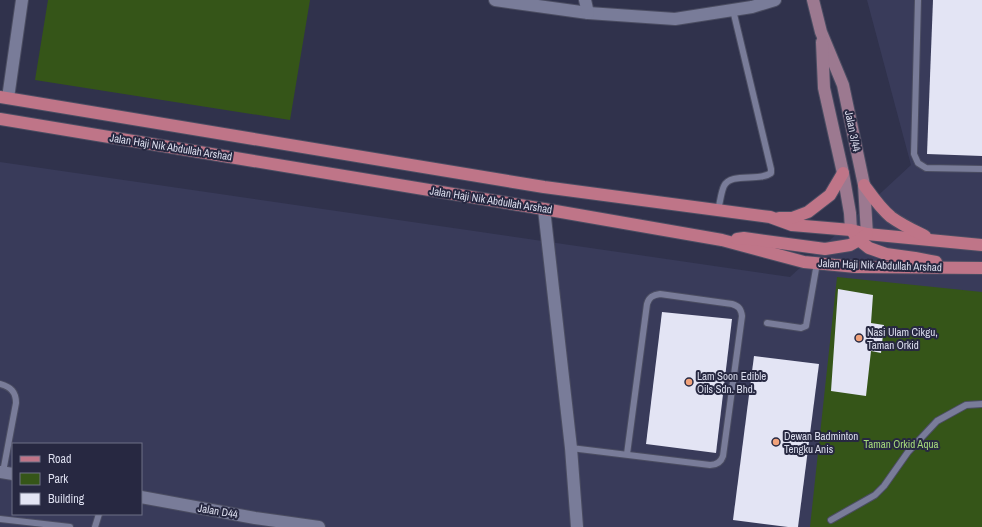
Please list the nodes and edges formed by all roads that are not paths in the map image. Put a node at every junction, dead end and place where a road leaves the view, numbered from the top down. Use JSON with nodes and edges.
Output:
{"nodes":[{"id":1,"x":22,"y":0,"type":"edge"},
{"id":2,"x":495,"y":0,"type":"edge"},
{"id":3,"x":585,"y":0,"type":"edge"},
{"id":4,"x":775,"y":0,"type":"edge"},
{"id":5,"x":814,"y":0,"type":"edge"},
{"id":6,"x":918,"y":0,"type":"edge"},
{"id":7,"x":751,"y":4,"type":"edge"},
{"id":8,"x":733,"y":10,"type":"junction"},
{"id":9,"x":588,"y":14,"type":"junction"},
{"id":10,"x":822,"y":32,"type":"junction"},
{"id":11,"x":4,"y":98,"type":"edge"},
{"id":12,"x":0,"y":119,"type":"edge"},
{"id":13,"x":982,"y":169,"type":"edge"},
{"id":14,"x":843,"y":173,"type":"junction"},
{"id":15,"x":864,"y":185,"type":"junction"},
{"id":16,"x":544,"y":209,"type":"junction"},
{"id":17,"x":718,"y":210,"type":"junction"},
{"id":18,"x":770,"y":218,"type":"junction"},
{"id":19,"x":851,"y":230,"type":"junction"},
{"id":20,"x":863,"y":237,"type":"junction"},
{"id":21,"x":722,"y":240,"type":"junction"},
{"id":22,"x":935,"y":240,"type":"junction"},
{"id":23,"x":982,"y":245,"type":"edge"},
{"id":24,"x":817,"y":263,"type":"junction"},
{"id":25,"x":963,"y":268,"type":"junction"},
{"id":26,"x":982,"y":268,"type":"edge"},
{"id":27,"x":767,"y":323,"type":"dead end"},
{"id":28,"x":0,"y":384,"type":"edge"},
{"id":29,"x":982,"y":404,"type":"edge"},
{"id":30,"x":571,"y":448,"type":"junction"},
{"id":31,"x":627,"y":454,"type":"junction"},
{"id":32,"x":5,"y":473,"type":"edge"},
{"id":33,"x":142,"y":497,"type":"edge"},
{"id":34,"x":99,"y":515,"type":"edge"},
{"id":35,"x":0,"y":519,"type":"edge"},
{"id":36,"x":831,"y":520,"type":"dead end"},
{"id":37,"x":252,"y":522,"type":"edge"},
{"id":38,"x":70,"y":527,"type":"edge"},
{"id":39,"x":95,"y":527,"type":"edge"},
{"id":40,"x":319,"y":527,"type":"edge"},
{"id":41,"x":577,"y":527,"type":"edge"}],
"edges":[{"from":1,"to":11,"type":"street"},
{"from":2,"to":9,"type":"street"},
{"from":3,"to":9,"type":"street"},
{"from":4,"to":7,"type":"street"},
{"from":5,"to":10,"type":"street","name":"Jalan 3/44"},
{"from":6,"to":13,"type":"lane"},
{"from":7,"to":8,"type":"street"},
{"from":8,"to":9,"type":"street"},
{"from":8,"to":17,"type":"lane"},
{"from":10,"to":14,"type":"street","name":"Jalan 3/44"},
{"from":10,"to":15,"type":"street","name":"Jalan 3/44"},
{"from":11,"to":17,"type":"main road","name":"Jalan Haji Nik Abdullah Arshad"},
{"from":12,"to":16,"type":"main road","name":"Jalan Haji Nik Abdullah Arshad"},
{"from":14,"to":18,"type":"main road"},
{"from":14,"to":19,"type":"street","name":"Jalan 3/44"},
{"from":15,"to":20,"type":"street","name":"Jalan 3/44"},
{"from":15,"to":22,"type":"main road"},
{"from":16,"to":21,"type":"main road","name":"Jalan Haji Nik Abdullah Arshad"},
{"from":16,"to":30,"type":"street"},
{"from":17,"to":18,"type":"main road","name":"Jalan Haji Nik Abdullah Arshad"},
{"from":18,"to":19,"type":"main road","name":"Jalan Haji Nik Abdullah Arshad"},
{"from":19,"to":20,"type":"main road"},
{"from":20,"to":21,"type":"main road"},
{"from":20,"to":22,"type":"main road"},
{"from":20,"to":25,"type":"main road"},
{"from":21,"to":24,"type":"main road","name":"Jalan Haji Nik Abdullah Arshad"},
{"from":22,"to":23,"type":"main road"},
{"from":24,"to":25,"type":"main road","name":"Jalan Haji Nik Abdullah Arshad"},
{"from":24,"to":27,"type":"lane"},
{"from":25,"to":26,"type":"main road","name":"Jalan Haji Nik Abdullah Arshad"},
{"from":28,"to":32,"type":"lane"},
{"from":29,"to":36,"type":"lane"},
{"from":30,"to":31,"type":"lane"},
{"from":30,"to":41,"type":"street"},
{"from":31,"to":31,"type":"lane"},
{"from":33,"to":37,"type":"street","name":"Jalan D44"},
{"from":34,"to":39,"type":"lane"},
{"from":35,"to":38,"type":"lane"},
{"from":37,"to":40,"type":"street","name":"Jalan D44"}]}
